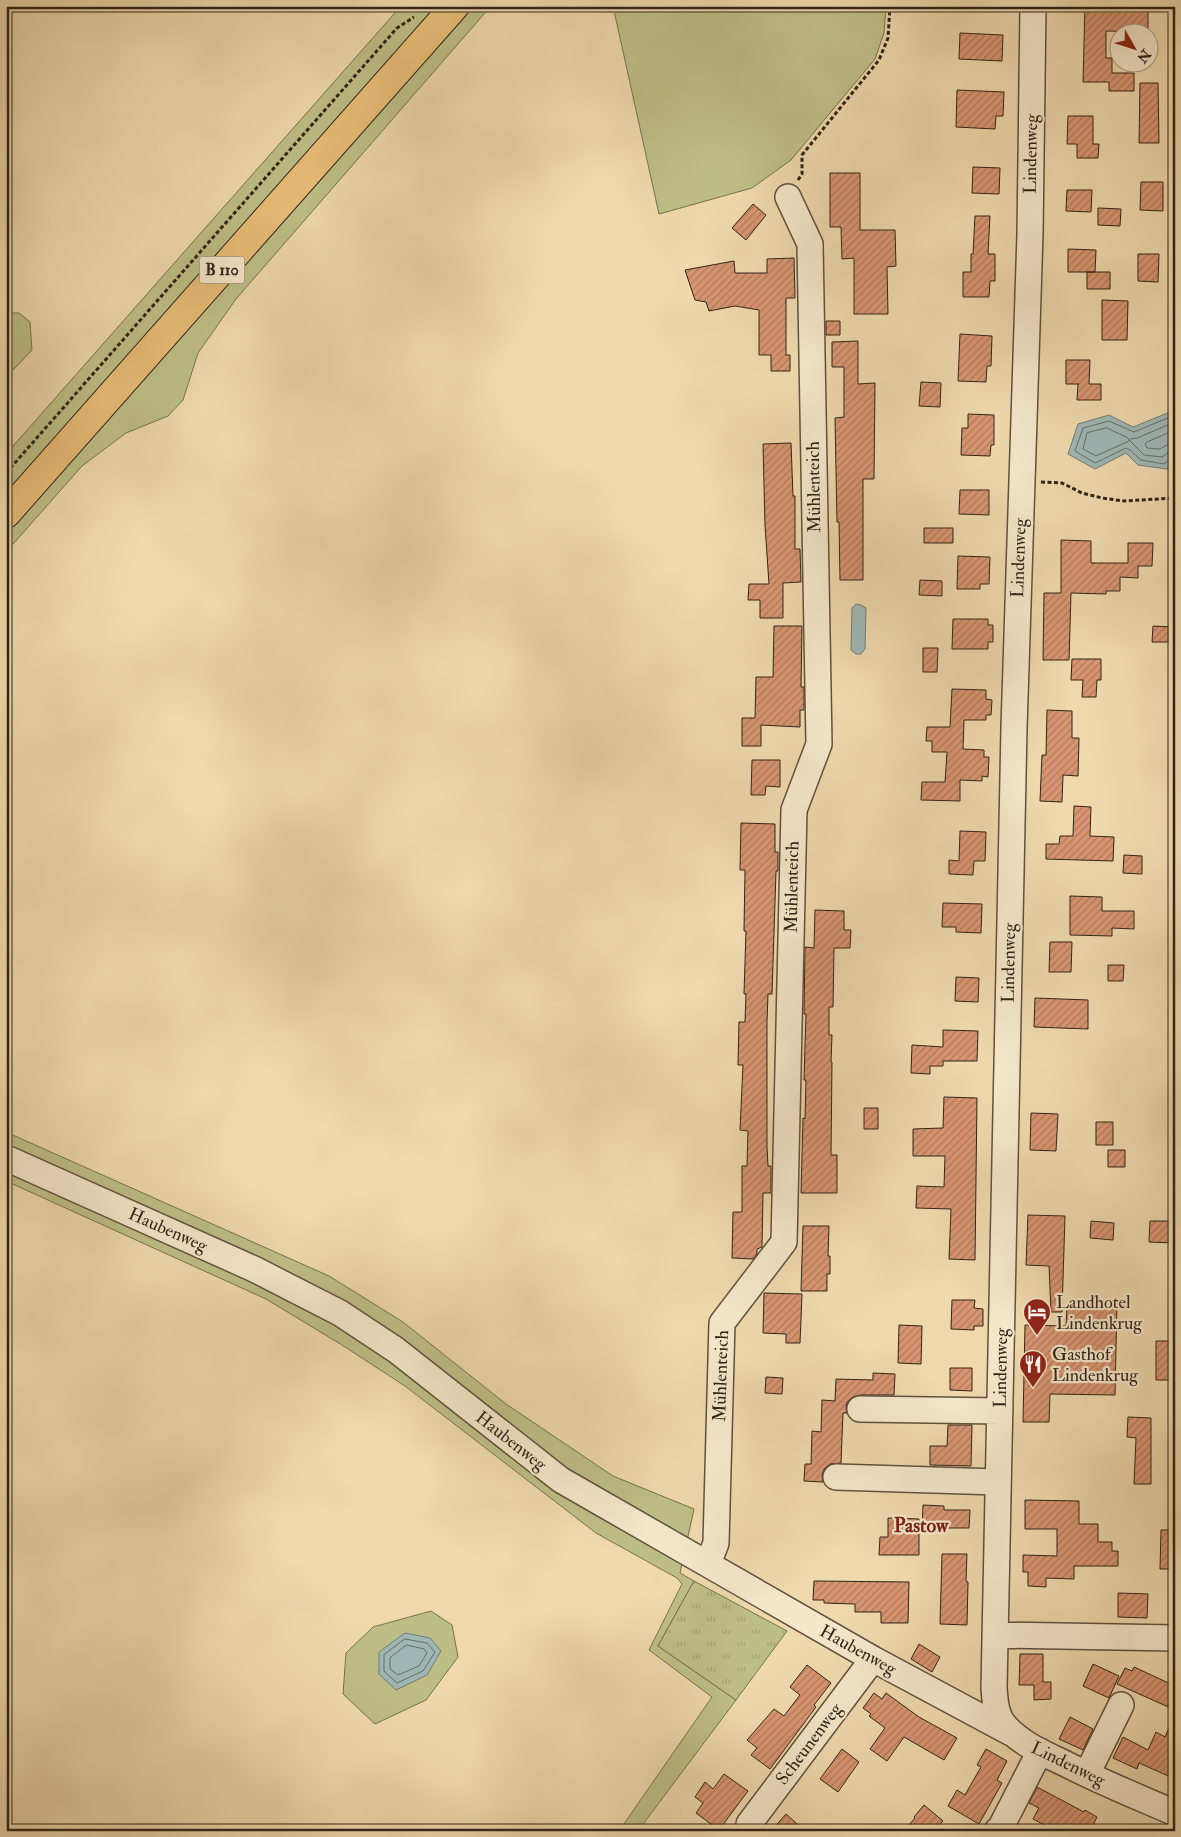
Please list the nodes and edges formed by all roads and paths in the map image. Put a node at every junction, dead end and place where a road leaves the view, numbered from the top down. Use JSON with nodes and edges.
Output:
{"nodes":[{"id":1,"x":455,"y":6,"type":"edge"},
{"id":2,"x":890,"y":6,"type":"edge"},
{"id":3,"x":1033,"y":6,"type":"edge"},
{"id":4,"x":427,"y":21,"type":"junction"},
{"id":5,"x":788,"y":197,"type":"joint"},
{"id":6,"x":6,"y":473,"type":"edge"},
{"id":7,"x":1022,"y":480,"type":"junction"},
{"id":8,"x":1175,"y":498,"type":"edge"},
{"id":9,"x":6,"y":514,"type":"edge"},
{"id":10,"x":6,"y":1158,"type":"edge"},
{"id":11,"x":860,"y":1409,"type":"dead end"},
{"id":12,"x":1000,"y":1411,"type":"junction"},
{"id":13,"x":836,"y":1477,"type":"dead end"},
{"id":14,"x":998,"y":1482,"type":"junction"},
{"id":15,"x":708,"y":1564,"type":"junction"},
{"id":16,"x":995,"y":1635,"type":"junction"},
{"id":17,"x":1175,"y":1638,"type":"edge"},
{"id":18,"x":873,"y":1659,"type":"junction"},
{"id":19,"x":1121,"y":1705,"type":"dead end"},
{"id":20,"x":1013,"y":1734,"type":"junction"},
{"id":21,"x":1040,"y":1751,"type":"junction"},
{"id":22,"x":1087,"y":1774,"type":"junction"},
{"id":23,"x":1175,"y":1814,"type":"edge"},
{"id":24,"x":750,"y":1831,"type":"edge"},
{"id":25,"x":997,"y":1831,"type":"edge"}],
"edges":[{"from":1,"to":4,"type":"main road","number":"B 110"},
{"from":2,"to":5,"type":"path"},
{"from":3,"to":7,"type":"street","name":"Lindenweg"},
{"from":4,"to":6,"type":"path"},
{"from":4,"to":9,"type":"main road","number":"B 110"},
{"from":5,"to":15,"type":"street","name":"Mühlenteich"},
{"from":7,"to":8,"type":"path"},
{"from":7,"to":12,"type":"street","name":"Lindenweg"},
{"from":10,"to":15,"type":"street","name":"Haubenweg"},
{"from":11,"to":12,"type":"street"},
{"from":12,"to":14,"type":"street","name":"Lindenweg"},
{"from":13,"to":14,"type":"street"},
{"from":14,"to":16,"type":"street","name":"Lindenweg"},
{"from":15,"to":18,"type":"street","name":"Haubenweg"},
{"from":16,"to":17,"type":"street"},
{"from":16,"to":20,"type":"street","name":"Lindenweg"},
{"from":18,"to":20,"type":"street","name":"Haubenweg"},
{"from":18,"to":24,"type":"street","name":"Scheunenweg"},
{"from":19,"to":22,"type":"street"},
{"from":20,"to":21,"type":"street","name":"Lindenweg"},
{"from":21,"to":22,"type":"street","name":"Lindenweg"},
{"from":21,"to":25,"type":"street"},
{"from":22,"to":23,"type":"street","name":"Lindenweg"}]}
